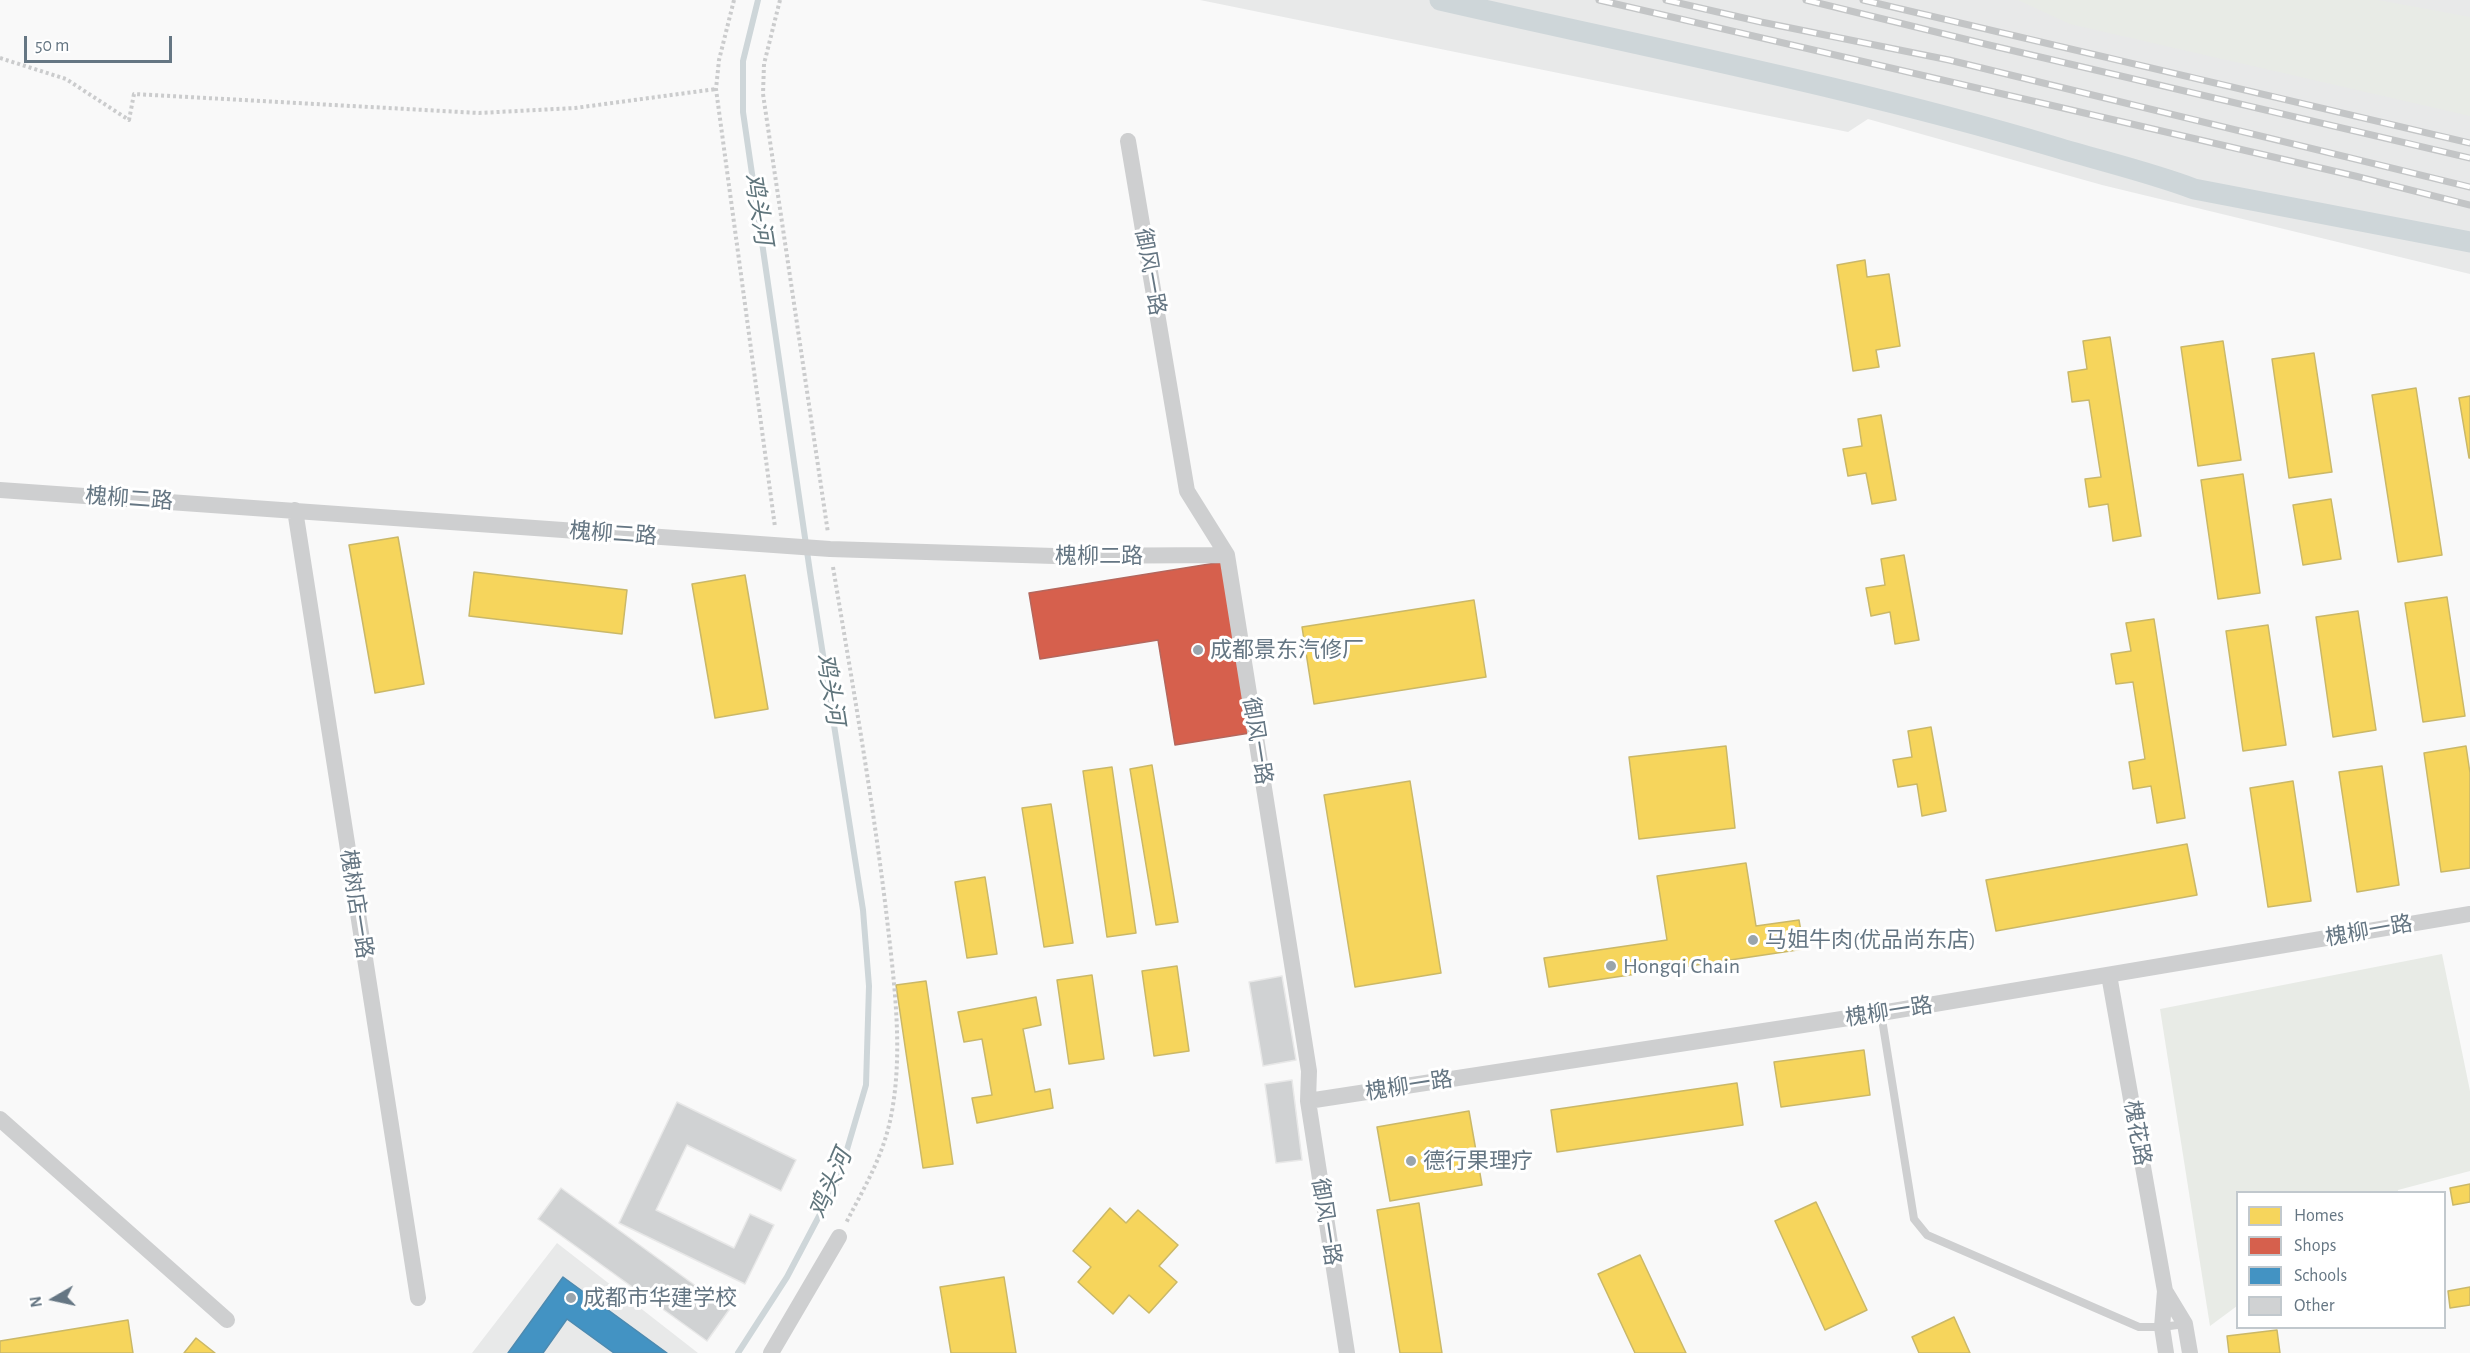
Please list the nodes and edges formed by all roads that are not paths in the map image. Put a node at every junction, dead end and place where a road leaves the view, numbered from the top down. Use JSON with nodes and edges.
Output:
{"nodes":[{"id":1,"x":1128,"y":141,"type":"dead end"},
{"id":2,"x":0,"y":490,"type":"edge"},
{"id":3,"x":295,"y":510,"type":"junction"},
{"id":4,"x":1227,"y":555,"type":"junction"},
{"id":5,"x":2470,"y":914,"type":"edge"},
{"id":6,"x":2109,"y":975,"type":"junction"},
{"id":7,"x":1881,"y":1013,"type":"junction"},
{"id":8,"x":1308,"y":1101,"type":"junction"},
{"id":9,"x":0,"y":1119,"type":"edge"},
{"id":10,"x":839,"y":1237,"type":"road end"},
{"id":11,"x":2165,"y":1291,"type":"junction"},
{"id":12,"x":417,"y":1298,"type":"dead end"},
{"id":13,"x":227,"y":1320,"type":"dead end"},
{"id":14,"x":2185,"y":1324,"type":"junction"},
{"id":15,"x":2162,"y":1327,"type":"junction"},
{"id":16,"x":771,"y":1353,"type":"edge"},
{"id":17,"x":1347,"y":1353,"type":"edge"},
{"id":18,"x":2166,"y":1353,"type":"edge"},
{"id":19,"x":2190,"y":1353,"type":"edge"}],
"edges":[{"from":1,"to":4,"type":"street","name":"御风一路"},
{"from":2,"to":3,"type":"street","name":"槐柳二路"},
{"from":3,"to":4,"type":"street","name":"槐柳二路"},
{"from":3,"to":12,"type":"street","name":"槐树店一路"},
{"from":4,"to":8,"type":"street","name":"御风一路"},
{"from":5,"to":6,"type":"street","name":"槐柳一路"},
{"from":6,"to":7,"type":"street","name":"槐柳一路"},
{"from":6,"to":11,"type":"street","name":"槐花路"},
{"from":7,"to":8,"type":"street","name":"槐柳一路"},
{"from":7,"to":15,"type":"lane"},
{"from":8,"to":17,"type":"street","name":"御风一路"},
{"from":9,"to":13,"type":"street"},
{"from":10,"to":16,"type":"street"},
{"from":11,"to":14,"type":"street","name":"槐花路"},
{"from":11,"to":15,"type":"street","name":"槐花路"},
{"from":14,"to":15,"type":"lane"},
{"from":14,"to":19,"type":"street","name":"槐花路"},
{"from":15,"to":18,"type":"street","name":"槐花路"}]}
